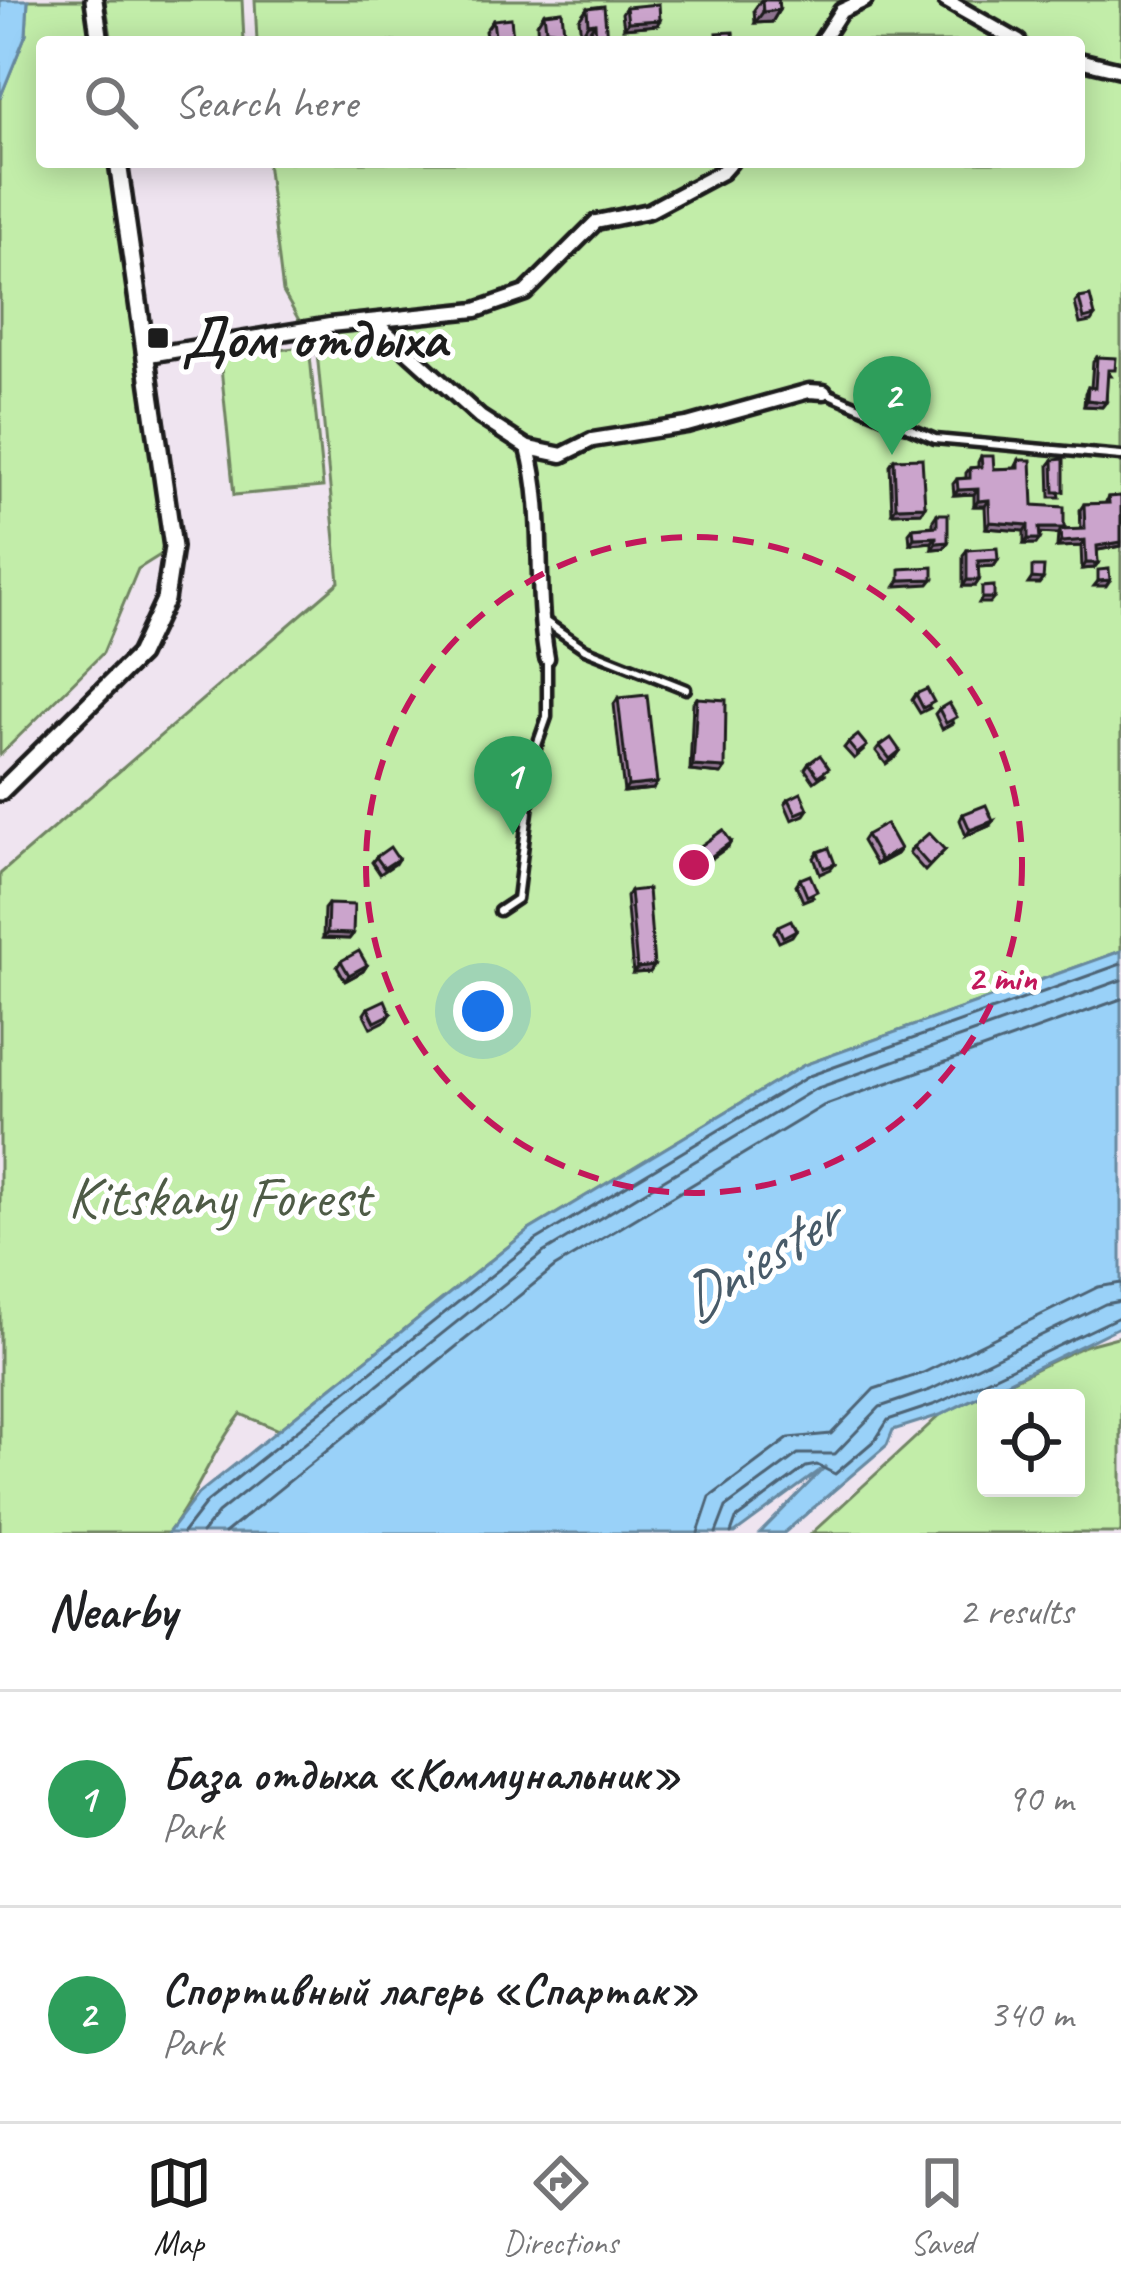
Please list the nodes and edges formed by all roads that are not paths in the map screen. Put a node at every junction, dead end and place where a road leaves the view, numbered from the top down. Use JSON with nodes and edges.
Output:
{"nodes":[{"id":1,"x":94,"y":0,"type":"edge"},
{"id":2,"x":865,"y":0,"type":"edge"},
{"id":3,"x":945,"y":0,"type":"edge"},
{"id":4,"x":847,"y":4,"type":"edge"},
{"id":5,"x":99,"y":36,"type":"edge"},
{"id":6,"x":824,"y":36,"type":"edge"},
{"id":7,"x":1008,"y":36,"type":"edge"},
{"id":8,"x":1085,"y":61,"type":"edge"},
{"id":9,"x":1121,"y":70,"type":"edge"},
{"id":10,"x":119,"y":168,"type":"edge"},
{"id":11,"x":726,"y":168,"type":"edge"},
{"id":12,"x":374,"y":322,"type":"junction"},
{"id":13,"x":149,"y":356,"type":"junction"},
{"id":14,"x":824,"y":392,"type":"joint"},
{"id":15,"x":527,"y":448,"type":"junction"},
{"id":16,"x":1121,"y":456,"type":"edge"},
{"id":17,"x":540,"y":618,"type":"junction"},
{"id":18,"x":547,"y":658,"type":"joint"},
{"id":19,"x":686,"y":689,"type":"dead end"},
{"id":20,"x":0,"y":792,"type":"edge"},
{"id":21,"x":499,"y":911,"type":"dead end"}],
"edges":[{"from":1,"to":5,"type":"street"},
{"from":2,"to":4,"type":"street"},
{"from":3,"to":7,"type":"street"},
{"from":4,"to":6,"type":"street"},
{"from":8,"to":9,"type":"street"},
{"from":10,"to":13,"type":"street"},
{"from":11,"to":12,"type":"street"},
{"from":12,"to":13,"type":"street"},
{"from":12,"to":15,"type":"street"},
{"from":13,"to":20,"type":"street"},
{"from":14,"to":15,"type":"street"},
{"from":14,"to":16,"type":"lane"},
{"from":15,"to":17,"type":"street"},
{"from":17,"to":18,"type":"street"},
{"from":17,"to":19,"type":"lane"},
{"from":18,"to":21,"type":"lane"}]}
